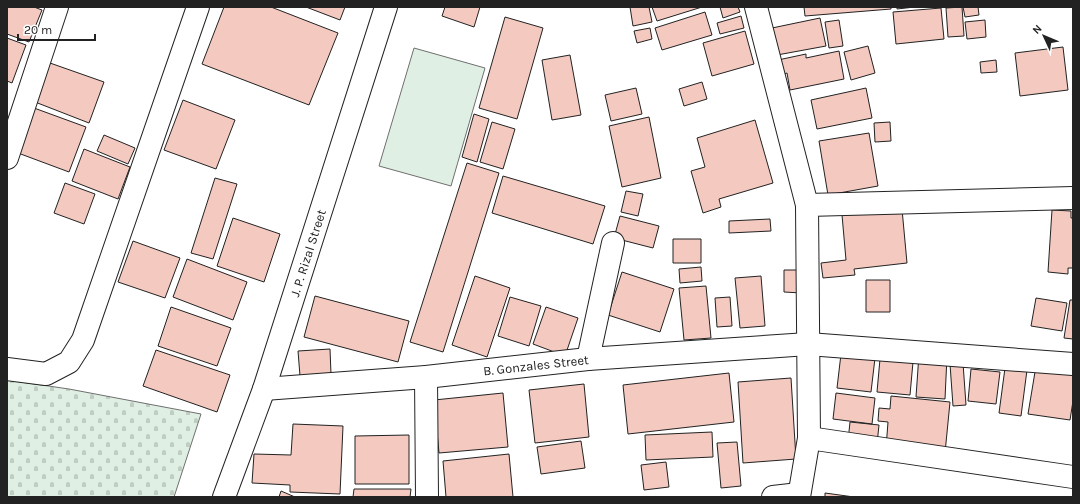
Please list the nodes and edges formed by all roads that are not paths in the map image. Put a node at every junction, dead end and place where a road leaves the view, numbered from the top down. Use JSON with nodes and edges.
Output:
{"nodes":[{"id":1,"x":57,"y":7,"type":"edge"},
{"id":2,"x":198,"y":7,"type":"edge"},
{"id":3,"x":386,"y":7,"type":"edge"},
{"id":4,"x":756,"y":7,"type":"edge"},
{"id":5,"x":7,"y":158,"type":"edge"},
{"id":6,"x":1073,"y":198,"type":"edge"},
{"id":7,"x":807,"y":205,"type":"junction"},
{"id":8,"x":613,"y":242,"type":"dead end"},
{"id":9,"x":808,"y":344,"type":"junction"},
{"id":10,"x":588,"y":359,"type":"junction"},
{"id":11,"x":1073,"y":364,"type":"edge"},
{"id":12,"x":7,"y":369,"type":"edge"},
{"id":13,"x":426,"y":377,"type":"junction"},
{"id":14,"x":264,"y":389,"type":"junction"},
{"id":15,"x":809,"y":438,"type":"junction"},
{"id":16,"x":1073,"y":477,"type":"edge"},
{"id":17,"x":799,"y":496,"type":"edge"},
{"id":18,"x":224,"y":497,"type":"edge"},
{"id":19,"x":427,"y":497,"type":"edge"},
{"id":20,"x":773,"y":497,"type":"edge"}],
"edges":[{"from":1,"to":5,"type":"street"},
{"from":2,"to":12,"type":"street"},
{"from":3,"to":14,"type":"street","name":"J. P. Rizal Street"},
{"from":4,"to":7,"type":"street"},
{"from":6,"to":7,"type":"street"},
{"from":7,"to":9,"type":"street"},
{"from":8,"to":10,"type":"street"},
{"from":9,"to":10,"type":"street","name":"B. Gonzales Street"},
{"from":9,"to":11,"type":"street","name":"B. Gonzales Street"},
{"from":9,"to":15,"type":"street"},
{"from":10,"to":13,"type":"street","name":"B. Gonzales Street"},
{"from":13,"to":14,"type":"street","name":"B. Gonzales Street"},
{"from":13,"to":19,"type":"street"},
{"from":14,"to":18,"type":"street","name":"J. P. Rizal Street"},
{"from":15,"to":16,"type":"street"},
{"from":15,"to":17,"type":"street"},
{"from":17,"to":20,"type":"street"}]}
